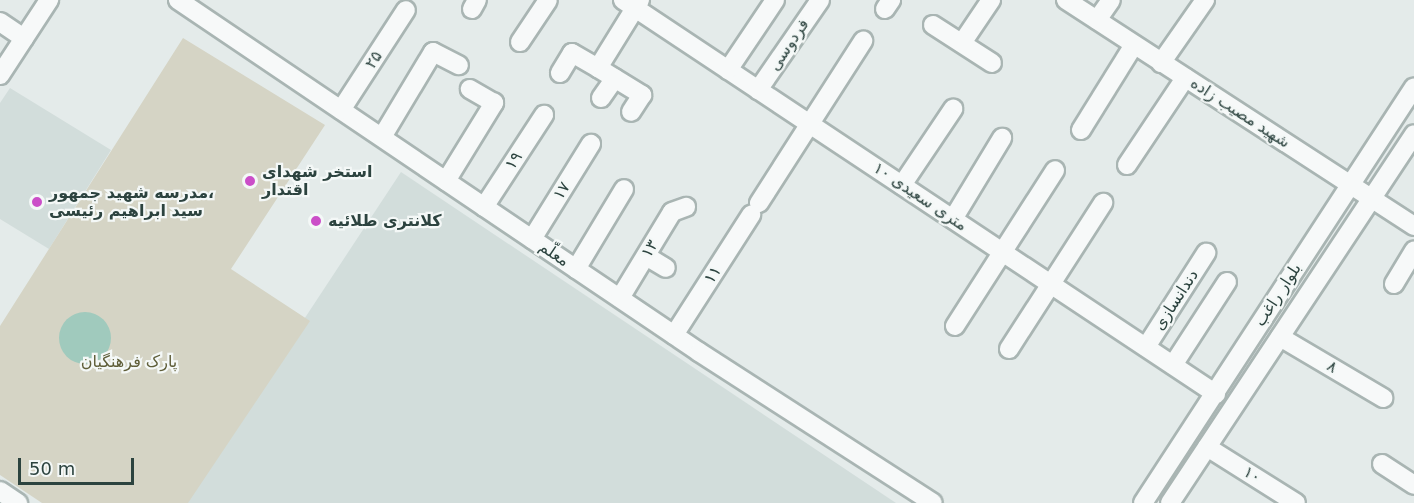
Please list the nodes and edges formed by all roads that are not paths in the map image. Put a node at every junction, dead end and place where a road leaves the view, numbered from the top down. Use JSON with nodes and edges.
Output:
{"nodes":[{"id":1,"x":49,"y":0,"type":"edge"},
{"id":2,"x":178,"y":0,"type":"edge"},
{"id":3,"x":548,"y":0,"type":"edge"},
{"id":4,"x":775,"y":0,"type":"edge"},
{"id":5,"x":820,"y":0,"type":"edge"},
{"id":6,"x":991,"y":0,"type":"edge"},
{"id":7,"x":1066,"y":0,"type":"edge"},
{"id":8,"x":1111,"y":0,"type":"edge"},
{"id":9,"x":1204,"y":0,"type":"edge"},
{"id":10,"x":633,"y":3,"type":"edge"},
{"id":11,"x":406,"y":10,"type":"dead end"},
{"id":12,"x":1097,"y":21,"type":"junction"},
{"id":13,"x":0,"y":22,"type":"edge"},
{"id":14,"x":933,"y":24,"type":"dead end"},
{"id":15,"x":24,"y":38,"type":"junction"},
{"id":16,"x":863,"y":41,"type":"dead end"},
{"id":17,"x":520,"y":42,"type":"dead end"},
{"id":18,"x":962,"y":43,"type":"junction"},
{"id":19,"x":1134,"y":45,"type":"junction"},
{"id":20,"x":992,"y":63,"type":"dead end"},
{"id":21,"x":1161,"y":63,"type":"junction"},
{"id":22,"x":459,"y":65,"type":"dead end"},
{"id":23,"x":598,"y":68,"type":"junction"},
{"id":24,"x":728,"y":70,"type":"junction"},
{"id":25,"x":560,"y":74,"type":"dead end"},
{"id":26,"x":0,"y":75,"type":"edge"},
{"id":27,"x":615,"y":78,"type":"junction"},
{"id":28,"x":1185,"y":78,"type":"junction"},
{"id":29,"x":1414,"y":88,"type":"edge"},
{"id":30,"x":470,"y":89,"type":"dead end"},
{"id":31,"x":758,"y":90,"type":"junction"},
{"id":32,"x":601,"y":98,"type":"dead end"},
{"id":33,"x":953,"y":109,"type":"dead end"},
{"id":34,"x":341,"y":110,"type":"junction"},
{"id":35,"x":631,"y":112,"type":"dead end"},
{"id":36,"x":544,"y":115,"type":"dead end"},
{"id":37,"x":809,"y":124,"type":"junction"},
{"id":38,"x":1081,"y":130,"type":"dead end"},
{"id":39,"x":1414,"y":135,"type":"edge"},
{"id":40,"x":382,"y":137,"type":"junction"},
{"id":41,"x":1002,"y":138,"type":"dead end"},
{"id":42,"x":591,"y":144,"type":"dead end"},
{"id":43,"x":1127,"y":165,"type":"dead end"},
{"id":44,"x":1055,"y":170,"type":"dead end"},
{"id":45,"x":446,"y":181,"type":"junction"},
{"id":46,"x":1351,"y":184,"type":"junction"},
{"id":47,"x":902,"y":185,"type":"junction"},
{"id":48,"x":624,"y":189,"type":"dead end"},
{"id":49,"x":1373,"y":200,"type":"junction"},
{"id":50,"x":1103,"y":203,"type":"dead end"},
{"id":51,"x":484,"y":207,"type":"junction"},
{"id":52,"x":686,"y":207,"type":"dead end"},
{"id":53,"x":953,"y":219,"type":"junction"},
{"id":54,"x":1414,"y":226,"type":"edge"},
{"id":55,"x":532,"y":239,"type":"junction"},
{"id":56,"x":1414,"y":251,"type":"edge"},
{"id":57,"x":1002,"y":252,"type":"junction"},
{"id":58,"x":1206,"y":253,"type":"dead end"},
{"id":59,"x":646,"y":256,"type":"junction"},
{"id":60,"x":666,"y":268,"type":"dead end"},
{"id":61,"x":576,"y":269,"type":"junction"},
{"id":62,"x":1227,"y":282,"type":"dead end"},
{"id":63,"x":1394,"y":284,"type":"dead end"},
{"id":64,"x":1052,"y":285,"type":"junction"},
{"id":65,"x":620,"y":298,"type":"junction"},
{"id":66,"x":954,"y":327,"type":"dead end"},
{"id":67,"x":674,"y":335,"type":"junction"},
{"id":68,"x":1280,"y":337,"type":"junction"},
{"id":69,"x":1146,"y":347,"type":"junction"},
{"id":70,"x":1009,"y":349,"type":"dead end"},
{"id":71,"x":1173,"y":365,"type":"junction"},
{"id":72,"x":1216,"y":394,"type":"junction"},
{"id":73,"x":1383,"y":398,"type":"dead end"},
{"id":74,"x":1207,"y":447,"type":"junction"},
{"id":75,"x":1382,"y":464,"type":"dead end"},
{"id":76,"x":1414,"y":485,"type":"edge"},
{"id":77,"x":0,"y":491,"type":"edge"},
{"id":78,"x":18,"y":503,"type":"edge"},
{"id":79,"x":933,"y":503,"type":"edge"},
{"id":80,"x":1143,"y":503,"type":"edge"},
{"id":81,"x":1170,"y":503,"type":"edge"},
{"id":82,"x":1296,"y":503,"type":"edge"}],
"edges":[{"from":1,"to":15,"type":"street"},
{"from":2,"to":34,"type":"street","name":"معلّم"},
{"from":3,"to":17,"type":"street"},
{"from":4,"to":24,"type":"street"},
{"from":5,"to":31,"type":"street","name":"فردوسی"},
{"from":6,"to":18,"type":"street"},
{"from":7,"to":12,"type":"street","name":"شهید مصیب زاده"},
{"from":8,"to":12,"type":"street"},
{"from":9,"to":21,"type":"street"},
{"from":10,"to":23,"type":"street"},
{"from":10,"to":24,"type":"street","name":"۱۰ متری سعیدی"},
{"from":11,"to":34,"type":"street","name":"۲۵"},
{"from":12,"to":19,"type":"street","name":"شهید مصیب زاده"},
{"from":13,"to":15,"type":"street"},
{"from":14,"to":18,"type":"street"},
{"from":15,"to":26,"type":"street"},
{"from":16,"to":37,"type":"street","name":"۱۱"},
{"from":18,"to":20,"type":"street"},
{"from":19,"to":21,"type":"street","name":"شهید مصیب زاده"},
{"from":19,"to":38,"type":"street"},
{"from":21,"to":28,"type":"street","name":"شهید مصیب زاده"},
{"from":22,"to":40,"type":"street"},
{"from":23,"to":25,"type":"street"},
{"from":23,"to":27,"type":"street"},
{"from":24,"to":31,"type":"street","name":"۱۰ متری سعیدی"},
{"from":27,"to":32,"type":"street"},
{"from":27,"to":35,"type":"street"},
{"from":28,"to":43,"type":"street"},
{"from":28,"to":46,"type":"street","name":"شهید مصیب زاده"},
{"from":29,"to":46,"type":"street","name":"بلوار راغب"},
{"from":30,"to":45,"type":"street"},
{"from":31,"to":37,"type":"street","name":"۱۰ متری سعیدی"},
{"from":33,"to":47,"type":"street"},
{"from":34,"to":40,"type":"street","name":"معلّم"},
{"from":36,"to":51,"type":"street","name":"۱۹"},
{"from":37,"to":47,"type":"street","name":"۱۰ متری سعیدی"},
{"from":37,"to":67,"type":"street","name":"۱۱"},
{"from":39,"to":49,"type":"street","name":"بلوار راغب"},
{"from":40,"to":45,"type":"street","name":"معلّم"},
{"from":41,"to":53,"type":"street"},
{"from":42,"to":55,"type":"street","name":"۱۷"},
{"from":44,"to":57,"type":"street"},
{"from":45,"to":51,"type":"street","name":"معلّم"},
{"from":46,"to":49,"type":"street","name":"شهید مصیب زاده"},
{"from":46,"to":72,"type":"street","name":"بلوار راغب"},
{"from":47,"to":53,"type":"street","name":"۱۰ متری سعیدی"},
{"from":48,"to":61,"type":"street"},
{"from":49,"to":54,"type":"street","name":"شهید مصیب زاده"},
{"from":49,"to":68,"type":"street","name":"بلوار راغب"},
{"from":50,"to":64,"type":"street"},
{"from":51,"to":55,"type":"street","name":"معلّم"},
{"from":52,"to":59,"type":"street","name":"۱۳"},
{"from":53,"to":57,"type":"street","name":"۱۰ متری سعیدی"},
{"from":55,"to":61,"type":"street","name":"معلّم"},
{"from":56,"to":63,"type":"street"},
{"from":57,"to":64,"type":"street","name":"۱۰ متری سعیدی"},
{"from":57,"to":66,"type":"street"},
{"from":58,"to":69,"type":"street","name":"دندانسازی"},
{"from":59,"to":60,"type":"street"},
{"from":59,"to":65,"type":"street","name":"۱۳"},
{"from":61,"to":65,"type":"street","name":"معلّم"},
{"from":62,"to":71,"type":"street"},
{"from":64,"to":69,"type":"street","name":"۱۰ متری سعیدی"},
{"from":64,"to":70,"type":"street"},
{"from":65,"to":67,"type":"street","name":"معلّم"},
{"from":67,"to":79,"type":"street","name":"معلّم"},
{"from":68,"to":73,"type":"street","name":"۸"},
{"from":68,"to":74,"type":"street","name":"بلوار راغب"},
{"from":69,"to":71,"type":"street","name":"۱۰ متری سعیدی"},
{"from":71,"to":72,"type":"street","name":"۱۰ متری سعیدی"},
{"from":72,"to":80,"type":"street","name":"بلوار راغب"},
{"from":74,"to":81,"type":"street","name":"بلوار راغب"},
{"from":74,"to":82,"type":"street","name":"۱۰"},
{"from":75,"to":76,"type":"street"},
{"from":77,"to":78,"type":"street"}]}
